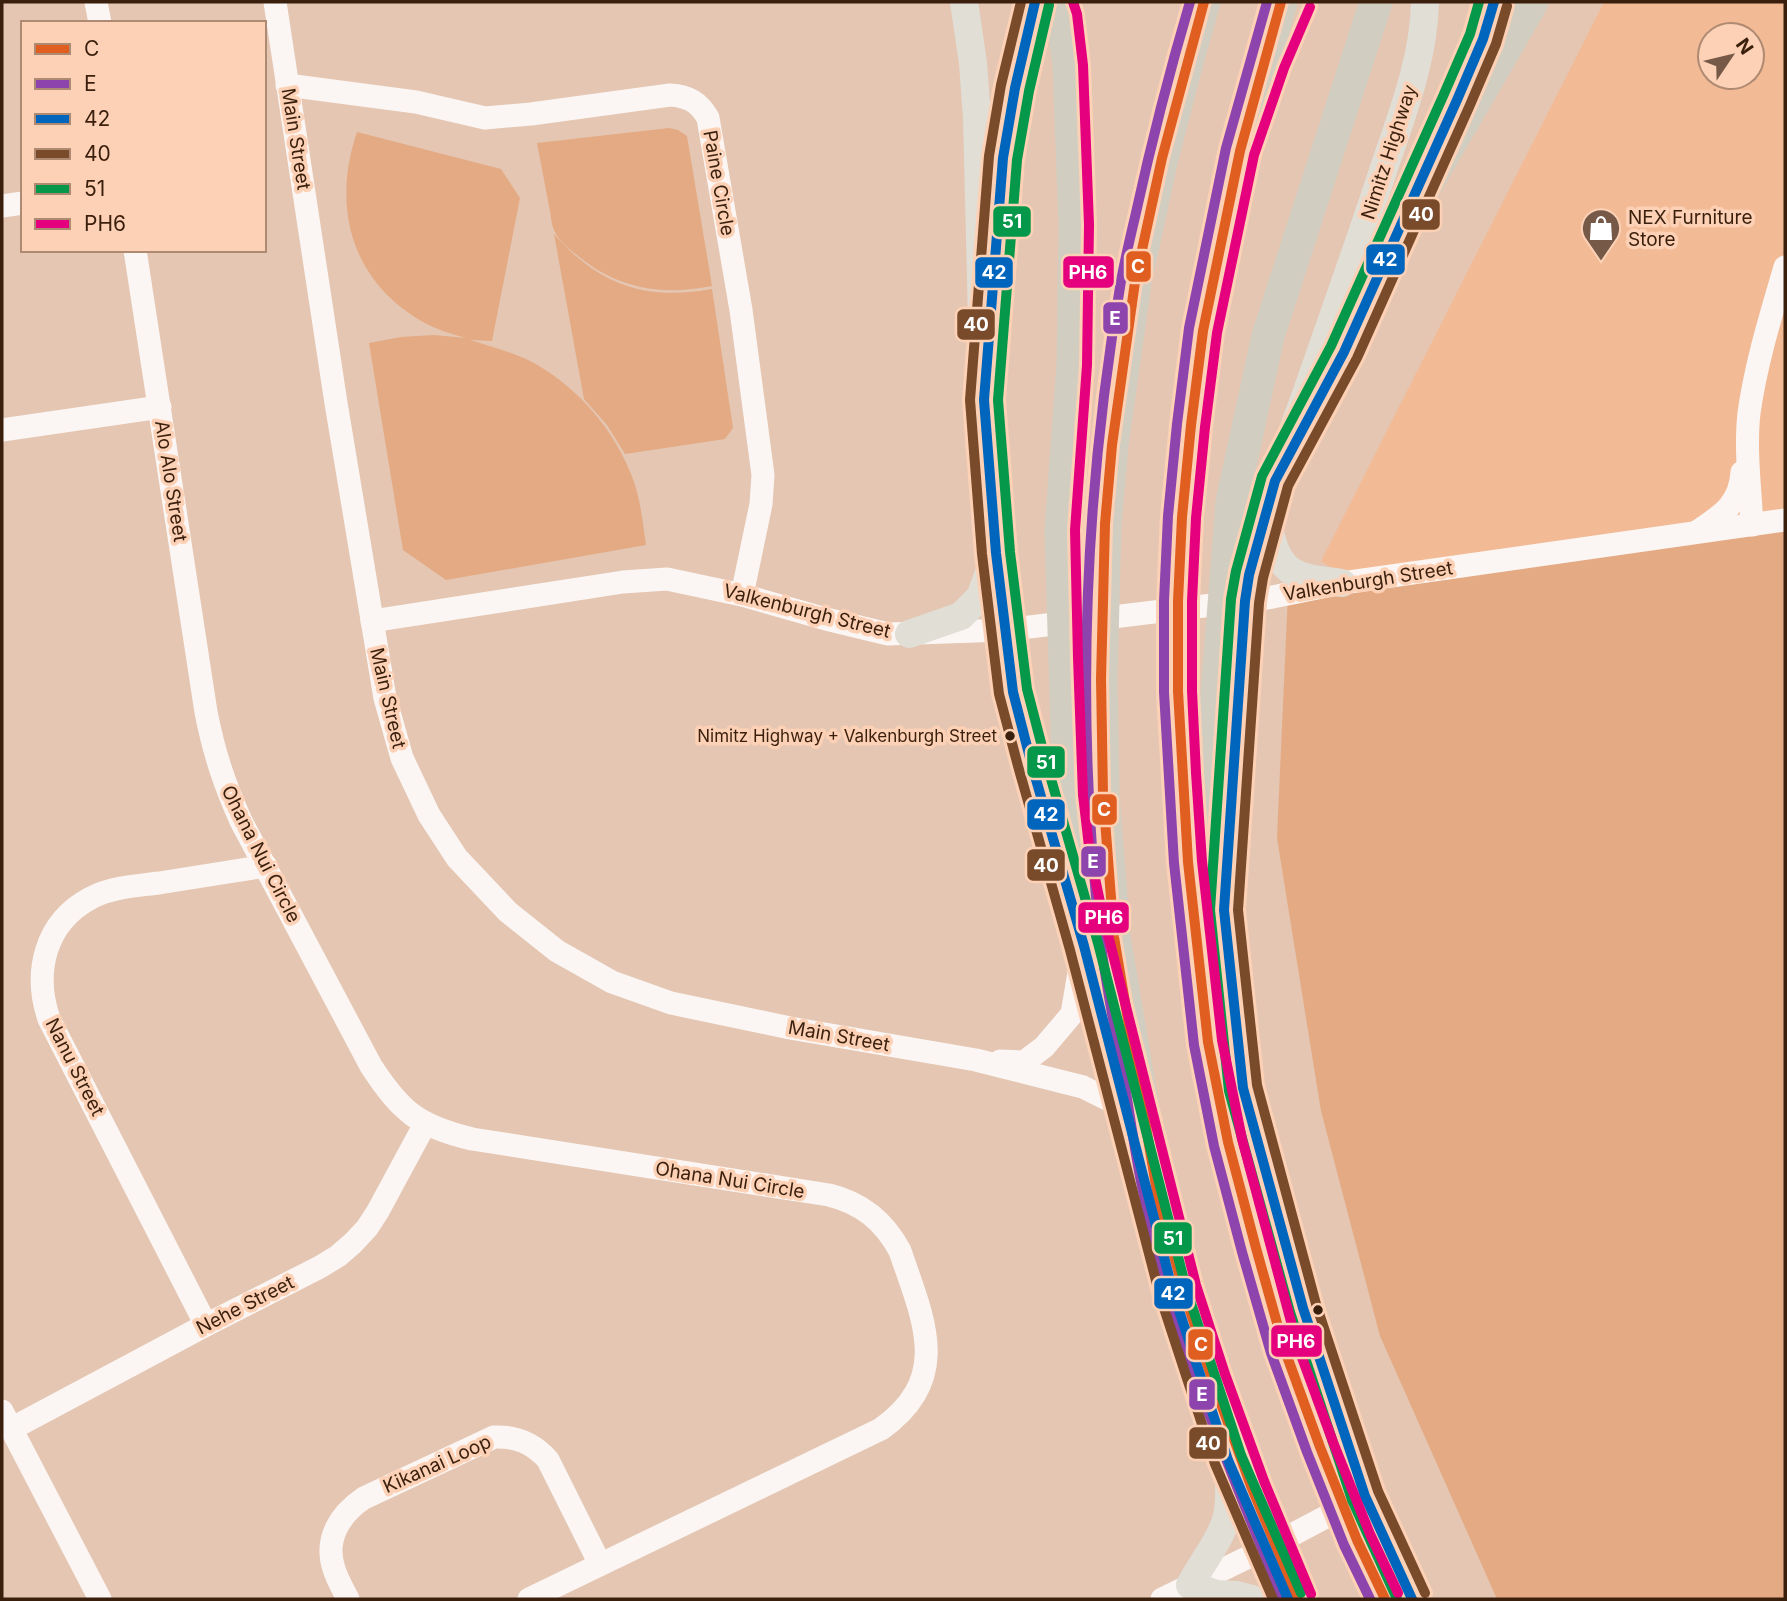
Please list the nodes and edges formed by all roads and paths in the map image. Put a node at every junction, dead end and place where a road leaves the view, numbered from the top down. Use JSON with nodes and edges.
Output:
{"nodes":[{"id":1,"x":96,"y":2,"type":"edge"},
{"id":2,"x":275,"y":2,"type":"edge"},
{"id":3,"x":964,"y":2,"type":"edge"},
{"id":4,"x":1035,"y":2,"type":"edge"},
{"id":5,"x":1059,"y":2,"type":"edge"},
{"id":6,"x":1181,"y":2,"type":"edge"},
{"id":7,"x":1204,"y":2,"type":"edge"},
{"id":8,"x":1281,"y":2,"type":"edge"},
{"id":9,"x":1297,"y":2,"type":"edge"},
{"id":10,"x":1376,"y":2,"type":"edge"},
{"id":11,"x":1425,"y":2,"type":"edge"},
{"id":12,"x":1494,"y":2,"type":"edge"},
{"id":13,"x":1532,"y":2,"type":"edge"},
{"id":14,"x":100,"y":21,"type":"edge"},
{"id":15,"x":287,"y":85,"type":"junction"},
{"id":16,"x":1240,"y":151,"type":"junction"},
{"id":17,"x":21,"y":203,"type":"edge"},
{"id":18,"x":2,"y":206,"type":"edge"},
{"id":19,"x":1392,"y":243,"type":"junction"},
{"id":20,"x":135,"y":252,"type":"edge"},
{"id":21,"x":1785,"y":267,"type":"edge"},
{"id":22,"x":1135,"y":282,"type":"junction"},
{"id":23,"x":984,"y":400,"type":"junction"},
{"id":24,"x":160,"y":407,"type":"junction"},
{"id":25,"x":2,"y":430,"type":"edge"},
{"id":26,"x":1748,"y":458,"type":"junction"},
{"id":27,"x":1275,"y":481,"type":"junction"},
{"id":28,"x":1266,"y":512,"type":"junction"},
{"id":29,"x":1785,"y":520,"type":"edge"},
{"id":30,"x":1752,"y":525,"type":"junction"},
{"id":31,"x":1696,"y":533,"type":"junction"},
{"id":32,"x":996,"y":554,"type":"junction"},
{"id":33,"x":1342,"y":583,"type":"junction"},
{"id":34,"x":742,"y":595,"type":"junction"},
{"id":35,"x":1245,"y":601,"type":"junction"},
{"id":36,"x":372,"y":621,"type":"junction"},
{"id":37,"x":1004,"y":630,"type":"junction"},
{"id":38,"x":909,"y":634,"type":"junction"},
{"id":39,"x":206,"y":712,"type":"joint"},
{"id":40,"x":266,"y":866,"type":"junction"},
{"id":41,"x":1084,"y":946,"type":"junction"},
{"id":42,"x":1208,"y":1042,"type":"junction"},
{"id":43,"x":976,"y":1060,"type":"junction"},
{"id":44,"x":1125,"y":1108,"type":"junction"},
{"id":45,"x":425,"y":1124,"type":"junction"},
{"id":46,"x":1157,"y":1192,"type":"junction"},
{"id":47,"x":206,"y":1325,"type":"junction"},
{"id":48,"x":6,"y":1420,"type":"edge"},
{"id":49,"x":1228,"y":1460,"type":"junction"},
{"id":50,"x":1365,"y":1496,"type":"junction"},
{"id":51,"x":1267,"y":1548,"type":"junction"},
{"id":52,"x":600,"y":1564,"type":"junction"},
{"id":53,"x":1191,"y":1585,"type":"junction"},
{"id":54,"x":100,"y":1599,"type":"edge"},
{"id":55,"x":348,"y":1599,"type":"edge"},
{"id":56,"x":529,"y":1599,"type":"edge"},
{"id":57,"x":1162,"y":1599,"type":"edge"},
{"id":58,"x":1252,"y":1599,"type":"edge"},
{"id":59,"x":1288,"y":1599,"type":"edge"},
{"id":60,"x":1298,"y":1599,"type":"edge"},
{"id":61,"x":1385,"y":1599,"type":"edge"},
{"id":62,"x":1412,"y":1599,"type":"edge"}],
"edges":[{"from":1,"to":14,"type":"street"},
{"from":2,"to":15,"type":"street","name":"Main Street"},
{"from":3,"to":23,"type":"main road"},
{"from":4,"to":23,"type":"main road"},
{"from":5,"to":46,"type":"highway"},
{"from":6,"to":22,"type":"highway"},
{"from":7,"to":22,"type":"highway"},
{"from":8,"to":16,"type":"highway"},
{"from":9,"to":16,"type":"highway"},
{"from":10,"to":42,"type":"highway"},
{"from":11,"to":27,"type":"main road","name":"Nimitz Highway"},
{"from":12,"to":19,"type":"main road"},
{"from":13,"to":19,"type":"highway"},
{"from":15,"to":34,"type":"street","name":"Paine Circle"},
{"from":15,"to":36,"type":"street","name":"Main Street"},
{"from":16,"to":42,"type":"highway"},
{"from":17,"to":18,"type":"street"},
{"from":19,"to":27,"type":"main road"},
{"from":20,"to":24,"type":"street","name":"Alo Alo Street"},
{"from":21,"to":26,"type":"street"},
{"from":22,"to":46,"type":"highway"},
{"from":23,"to":32,"type":"main road"},
{"from":24,"to":25,"type":"street"},
{"from":24,"to":39,"type":"street","name":"Alo Alo Street"},
{"from":26,"to":30,"type":"street"},
{"from":26,"to":31,"type":"street"},
{"from":27,"to":28,"type":"main road","name":"Nimitz Highway"},
{"from":28,"to":33,"type":"main road"},
{"from":28,"to":35,"type":"main road","name":"Nimitz Highway"},
{"from":29,"to":30,"type":"street","name":"Valkenburgh Street"},
{"from":30,"to":31,"type":"street","name":"Valkenburgh Street"},
{"from":31,"to":33,"type":"street","name":"Valkenburgh Street"},
{"from":32,"to":37,"type":"main road"},
{"from":32,"to":38,"type":"main road"},
{"from":33,"to":35,"type":"street","name":"Valkenburgh Street"},
{"from":34,"to":36,"type":"street","name":"Valkenburgh Street"},
{"from":34,"to":38,"type":"street","name":"Valkenburgh Street"},
{"from":35,"to":37,"type":"street","name":"Valkenburgh Street"},
{"from":35,"to":50,"type":"main road","name":"Nimitz Highway"},
{"from":36,"to":43,"type":"street","name":"Main Street"},
{"from":37,"to":38,"type":"street","name":"Valkenburgh Street"},
{"from":37,"to":41,"type":"main road"},
{"from":39,"to":40,"type":"street","name":"Ohana Nui Circle"},
{"from":40,"to":45,"type":"street","name":"Ohana Nui Circle"},
{"from":40,"to":47,"type":"street","name":"Nanu Street"},
{"from":41,"to":43,"type":"street","name":"Main Street"},
{"from":41,"to":44,"type":"main road"},
{"from":42,"to":61,"type":"highway"},
{"from":43,"to":44,"type":"street","name":"Main Street"},
{"from":44,"to":49,"type":"main road"},
{"from":45,"to":47,"type":"street","name":"Nehe Street"},
{"from":45,"to":52,"type":"street","name":"Ohana Nui Circle"},
{"from":46,"to":60,"type":"highway"},
{"from":47,"to":48,"type":"street","name":"Nehe Street"},
{"from":48,"to":54,"type":"street"},
{"from":49,"to":51,"type":"main road"},
{"from":49,"to":53,"type":"main road"},
{"from":50,"to":51,"type":"street"},
{"from":50,"to":62,"type":"main road","name":"Nimitz Highway"},
{"from":51,"to":53,"type":"street"},
{"from":51,"to":59,"type":"main road"},
{"from":52,"to":55,"type":"street","name":"Kikanai Loop"},
{"from":52,"to":56,"type":"street","name":"Ohana Nui Circle"},
{"from":53,"to":57,"type":"street"},
{"from":53,"to":58,"type":"main road"}]}
